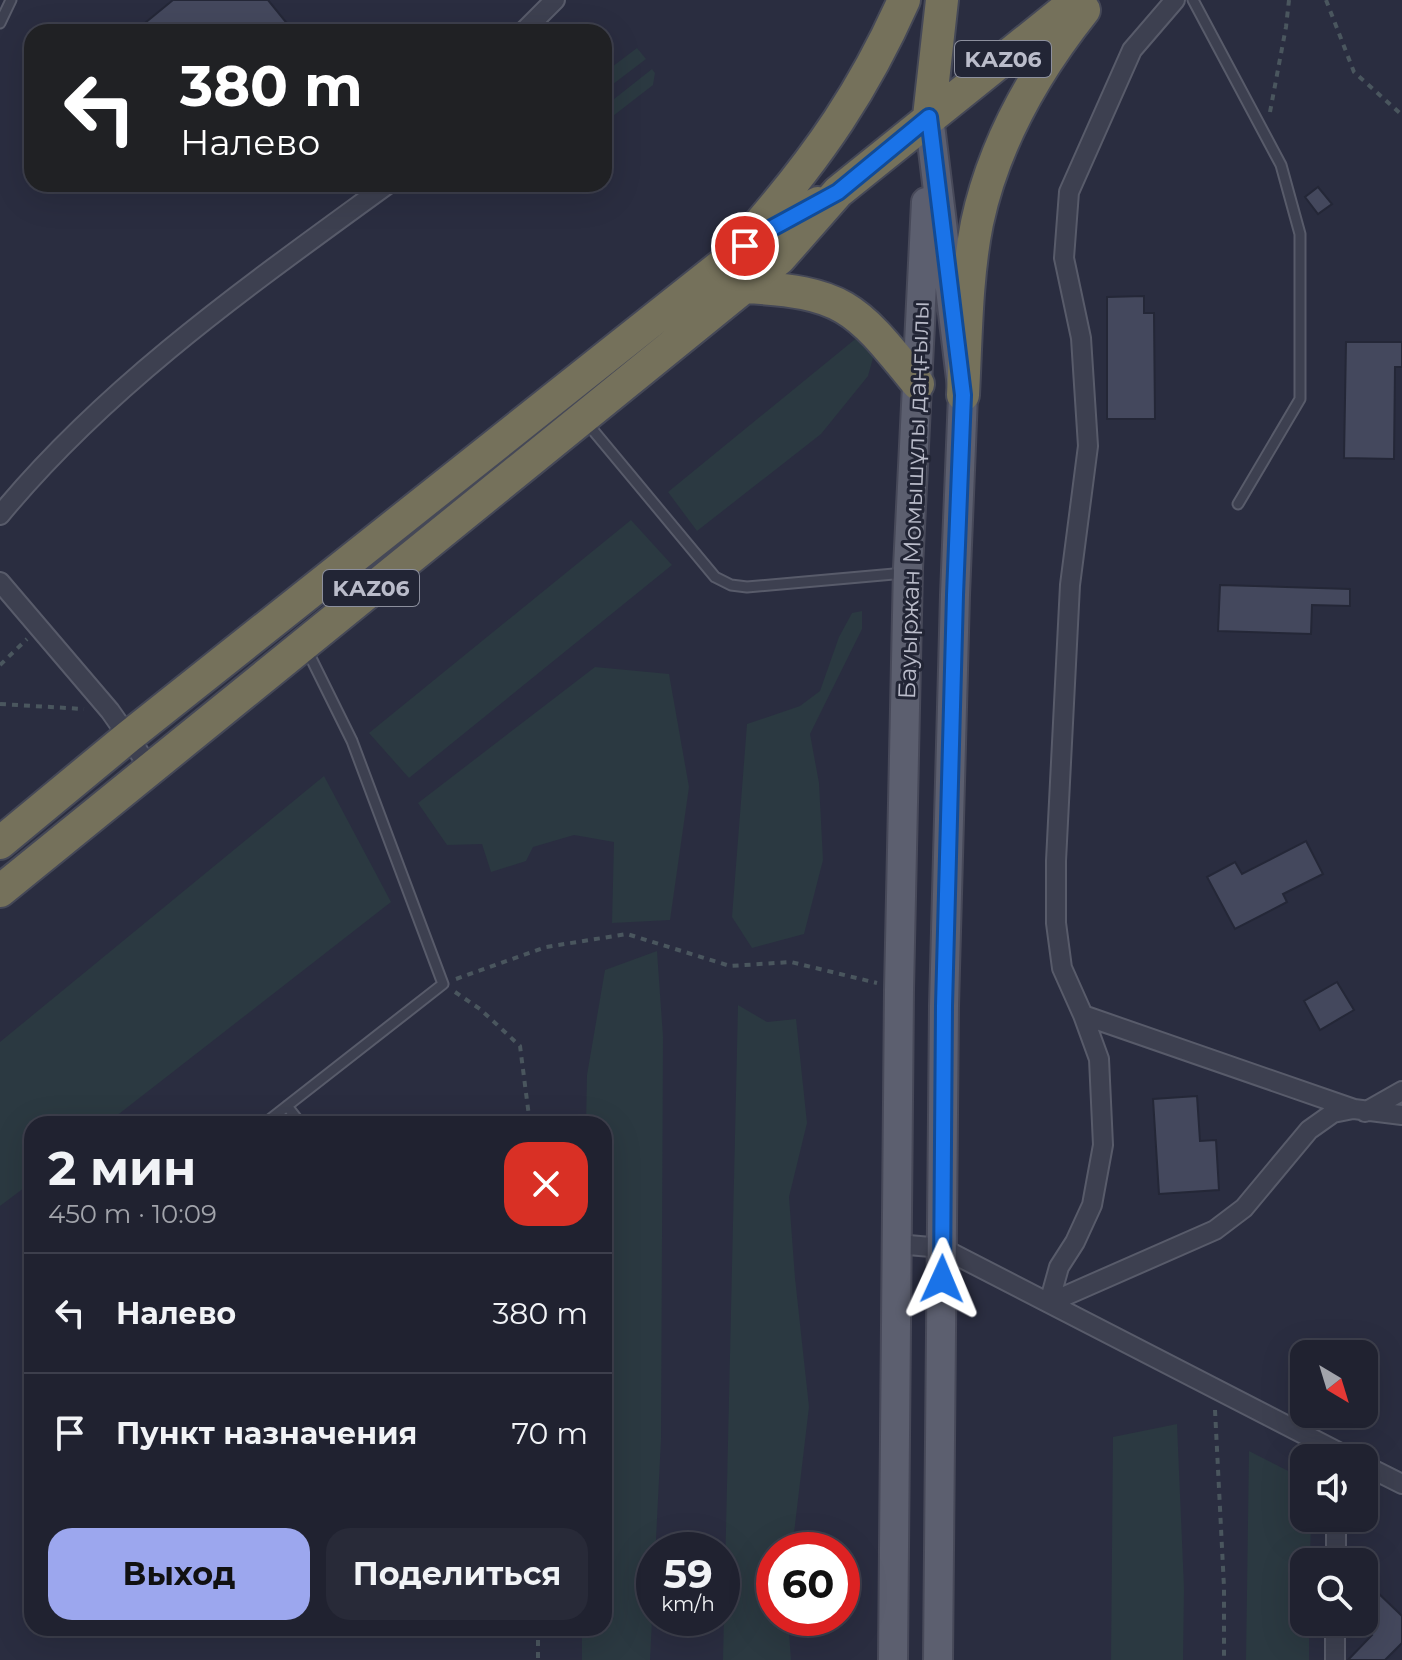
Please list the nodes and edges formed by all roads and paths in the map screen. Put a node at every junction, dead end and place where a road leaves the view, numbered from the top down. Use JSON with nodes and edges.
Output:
{"nodes":[{"id":1,"x":11,"y":0,"type":"edge"},
{"id":2,"x":555,"y":0,"type":"edge"},
{"id":3,"x":904,"y":0,"type":"edge"},
{"id":4,"x":942,"y":0,"type":"edge"},
{"id":5,"x":1077,"y":0,"type":"edge"},
{"id":6,"x":1092,"y":0,"type":"edge"},
{"id":7,"x":1175,"y":0,"type":"edge"},
{"id":8,"x":1193,"y":0,"type":"edge"},
{"id":9,"x":1289,"y":0,"type":"edge"},
{"id":10,"x":1326,"y":0,"type":"edge"},
{"id":11,"x":0,"y":23,"type":"edge"},
{"id":12,"x":531,"y":24,"type":"edge"},
{"id":13,"x":1402,"y":115,"type":"edge"},
{"id":14,"x":929,"y":117,"type":"junction"},
{"id":15,"x":1266,"y":135,"type":"junction"},
{"id":16,"x":377,"y":192,"type":"edge"},
{"id":17,"x":838,"y":192,"type":"junction"},
{"id":18,"x":729,"y":259,"type":"junction"},
{"id":19,"x":744,"y":287,"type":"junction"},
{"id":20,"x":918,"y":384,"type":"junction"},
{"id":21,"x":963,"y":395,"type":"junction"},
{"id":22,"x":582,"y":417,"type":"junction"},
{"id":23,"x":1238,"y":504,"type":"dead end"},
{"id":24,"x":0,"y":515,"type":"edge"},
{"id":25,"x":908,"y":573,"type":"junction"},
{"id":26,"x":0,"y":582,"type":"edge"},
{"id":27,"x":39,"y":628,"type":"junction"},
{"id":28,"x":303,"y":644,"type":"junction"},
{"id":29,"x":0,"y":665,"type":"edge"},
{"id":30,"x":0,"y":704,"type":"edge"},
{"id":31,"x":119,"y":724,"type":"junction"},
{"id":32,"x":150,"y":768,"type":"junction"},
{"id":33,"x":0,"y":843,"type":"edge"},
{"id":34,"x":0,"y":891,"type":"edge"},
{"id":35,"x":443,"y":984,"type":"junction"},
{"id":36,"x":899,"y":990,"type":"junction"},
{"id":37,"x":1083,"y":1015,"type":"junction"},
{"id":38,"x":1402,"y":1091,"type":"edge"},
{"id":39,"x":287,"y":1106,"type":"junction"},
{"id":40,"x":1360,"y":1110,"type":"junction"},
{"id":41,"x":1402,"y":1115,"type":"edge"},
{"id":42,"x":274,"y":1116,"type":"edge"},
{"id":43,"x":295,"y":1116,"type":"edge"},
{"id":44,"x":529,"y":1116,"type":"edge"},
{"id":45,"x":897,"y":1244,"type":"junction"},
{"id":46,"x":942,"y":1248,"type":"junction"},
{"id":47,"x":1049,"y":1303,"type":"junction"},
{"id":48,"x":1214,"y":1388,"type":"junction"},
{"id":49,"x":1319,"y":1444,"type":"edge"},
{"id":50,"x":1378,"y":1472,"type":"edge"},
{"id":51,"x":1402,"y":1484,"type":"edge"},
{"id":52,"x":538,"y":1636,"type":"edge"},
{"id":53,"x":1335,"y":1636,"type":"edge"},
{"id":54,"x":538,"y":1660,"type":"edge"},
{"id":55,"x":893,"y":1660,"type":"edge"},
{"id":56,"x":938,"y":1660,"type":"edge"},
{"id":57,"x":1224,"y":1660,"type":"edge"},
{"id":58,"x":1335,"y":1660,"type":"edge"}],
"edges":[{"from":1,"to":11,"type":"lane"},
{"from":2,"to":12,"type":"street"},
{"from":3,"to":18,"type":"highway"},
{"from":4,"to":14,"type":"highway"},
{"from":5,"to":14,"type":"highway","number":"KАZ06"},
{"from":6,"to":21,"type":"highway"},
{"from":7,"to":37,"type":"street"},
{"from":8,"to":15,"type":"lane"},
{"from":9,"to":15,"type":"path"},
{"from":10,"to":13,"type":"path"},
{"from":14,"to":17,"type":"highway","number":"KАZ06"},
{"from":14,"to":20,"type":"main road","name":"Бауыржан Момышұлы даңғылы"},
{"from":14,"to":21,"type":"main road","name":"Бауыржан Момышұлы даңғылы"},
{"from":15,"to":23,"type":"lane"},
{"from":16,"to":24,"type":"street"},
{"from":17,"to":18,"type":"highway","number":"KАZ06"},
{"from":17,"to":19,"type":"highway","number":"KАZ06"},
{"from":18,"to":31,"type":"highway","number":"KАZ06"},
{"from":19,"to":20,"type":"highway"},
{"from":19,"to":22,"type":"highway","number":"KАZ06"},
{"from":20,"to":25,"type":"main road","name":"Бауыржан Момышұлы даңғылы"},
{"from":21,"to":46,"type":"main road","name":"Бауыржан Момышұлы даңғылы"},
{"from":22,"to":25,"type":"lane"},
{"from":22,"to":28,"type":"highway","number":"KАZ06"},
{"from":25,"to":36,"type":"main road","name":"Бауыржан Момышұлы даңғылы"},
{"from":26,"to":27,"type":"street"},
{"from":27,"to":29,"type":"path"},
{"from":27,"to":31,"type":"street"},
{"from":28,"to":32,"type":"highway","number":"KАZ06"},
{"from":28,"to":35,"type":"lane"},
{"from":30,"to":31,"type":"path"},
{"from":31,"to":32,"type":"street"},
{"from":31,"to":33,"type":"highway","number":"KАZ06"},
{"from":32,"to":34,"type":"highway","number":"KАZ06"},
{"from":35,"to":36,"type":"path"},
{"from":35,"to":39,"type":"lane"},
{"from":35,"to":44,"type":"path"},
{"from":36,"to":45,"type":"main road","name":"Бауыржан Момышұлы даңғылы"},
{"from":37,"to":40,"type":"street"},
{"from":37,"to":47,"type":"street"},
{"from":38,"to":40,"type":"street"},
{"from":39,"to":42,"type":"lane"},
{"from":39,"to":43,"type":"lane"},
{"from":40,"to":41,"type":"street"},
{"from":40,"to":47,"type":"street"},
{"from":45,"to":46,"type":"street"},
{"from":45,"to":55,"type":"main road","name":"Бауыржан Момышұлы даңғылы"},
{"from":46,"to":47,"type":"street"},
{"from":46,"to":56,"type":"main road","name":"Бауыржан Момышұлы даңғылы"},
{"from":47,"to":48,"type":"street"},
{"from":48,"to":49,"type":"street"},
{"from":48,"to":57,"type":"path"},
{"from":50,"to":51,"type":"street"},
{"from":52,"to":54,"type":"path"},
{"from":53,"to":58,"type":"street"}]}
